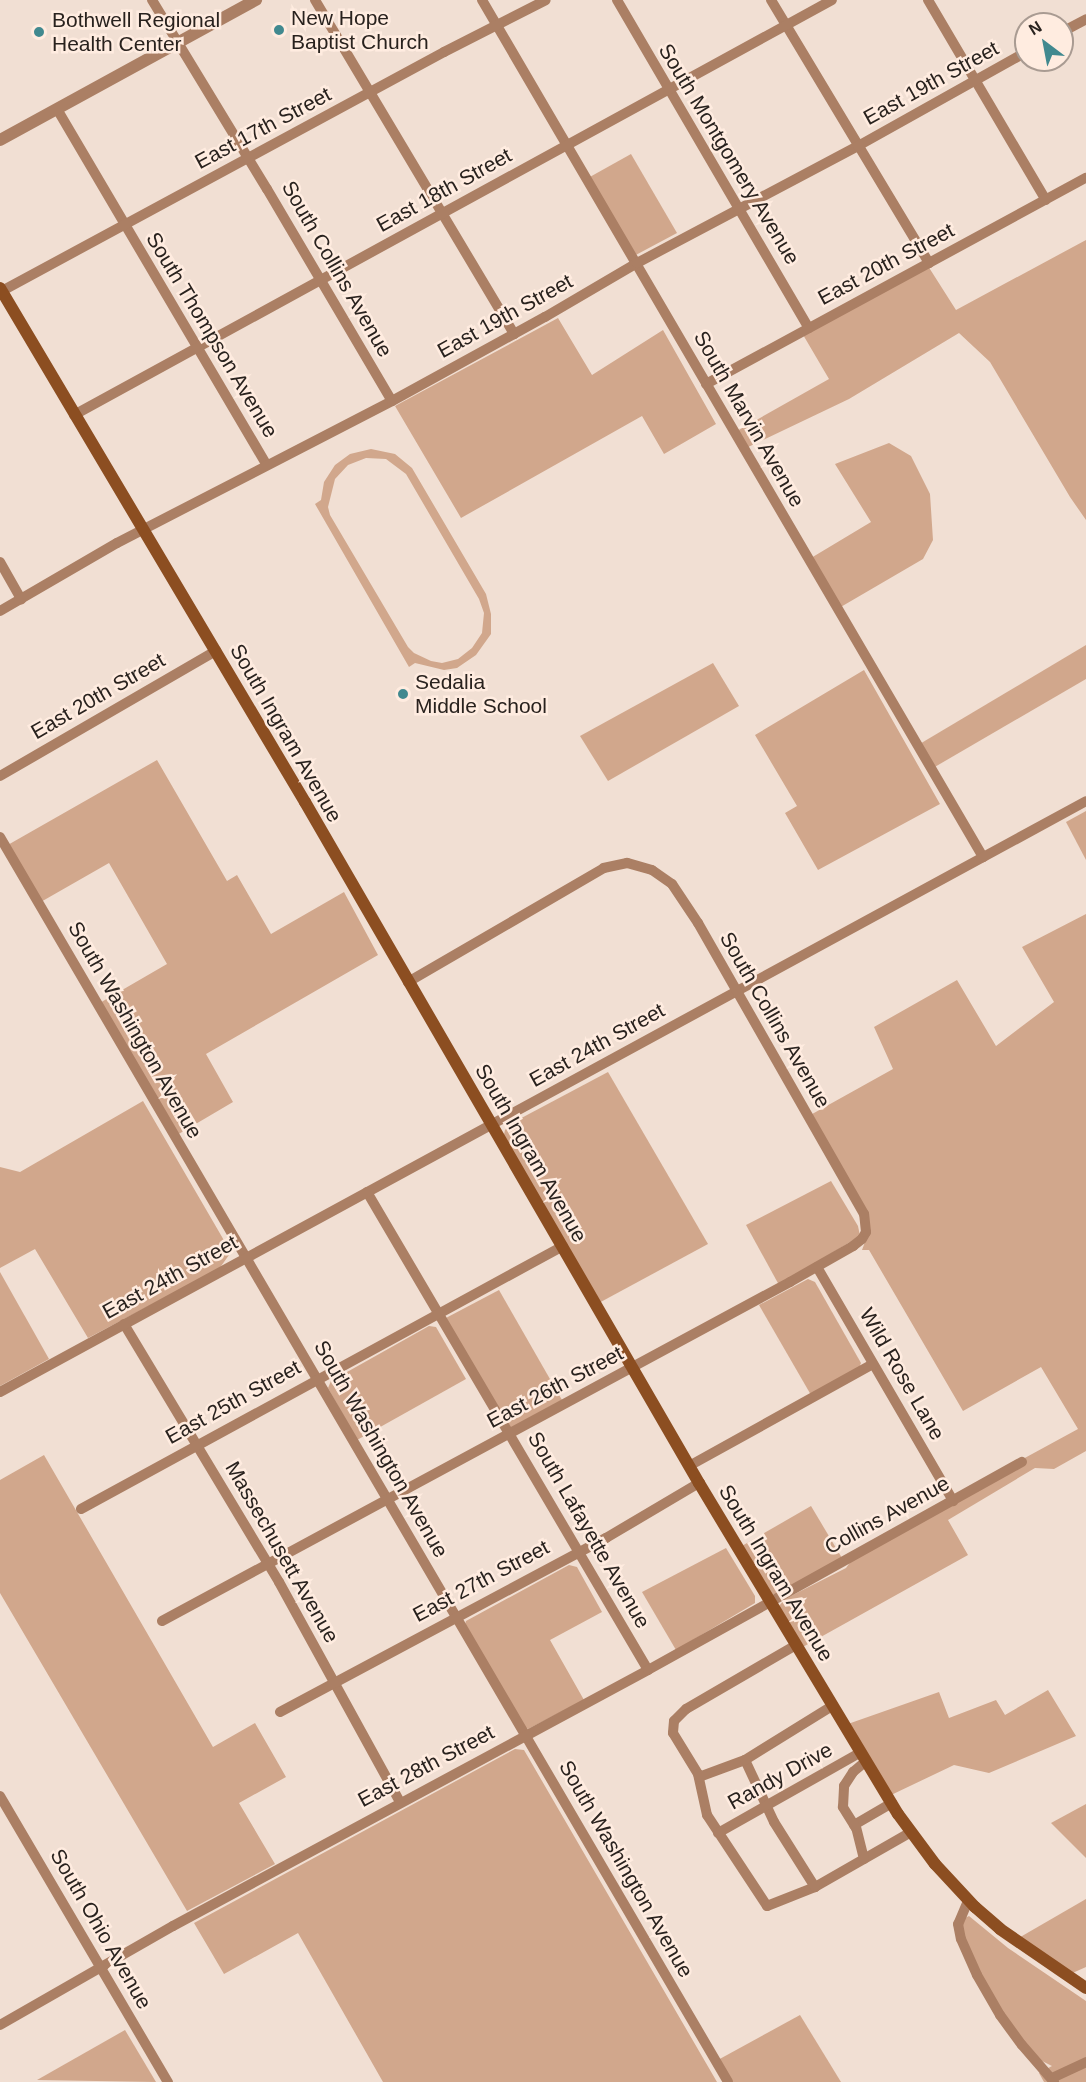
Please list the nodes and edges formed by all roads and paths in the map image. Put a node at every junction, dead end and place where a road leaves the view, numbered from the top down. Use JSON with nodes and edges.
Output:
{"nodes":[{"id":1,"x":152,"y":0,"type":"edge"},
{"id":2,"x":256,"y":0,"type":"edge"},
{"id":3,"x":315,"y":0,"type":"edge"},
{"id":4,"x":482,"y":0,"type":"edge"},
{"id":5,"x":546,"y":0,"type":"edge"},
{"id":6,"x":617,"y":0,"type":"edge"},
{"id":7,"x":771,"y":0,"type":"edge"},
{"id":8,"x":832,"y":0,"type":"edge"},
{"id":9,"x":928,"y":0,"type":"edge"},
{"id":10,"x":497,"y":25,"type":"junction"},
{"id":11,"x":786,"y":25,"type":"junction"},
{"id":12,"x":178,"y":42,"type":"junction"},
{"id":13,"x":1014,"y":58,"type":"edge"},
{"id":14,"x":975,"y":79,"type":"junction"},
{"id":15,"x":668,"y":90,"type":"junction"},
{"id":16,"x":370,"y":92,"type":"junction"},
{"id":17,"x":57,"y":109,"type":"junction"},
{"id":18,"x":0,"y":140,"type":"edge"},
{"id":19,"x":566,"y":146,"type":"junction"},
{"id":20,"x":858,"y":146,"type":"junction"},
{"id":21,"x":248,"y":158,"type":"junction"},
{"id":22,"x":1086,"y":178,"type":"edge"},
{"id":23,"x":1046,"y":200,"type":"junction"},
{"id":24,"x":740,"y":210,"type":"junction"},
{"id":25,"x":442,"y":213,"type":"junction"},
{"id":26,"x":124,"y":225,"type":"junction"},
{"id":27,"x":637,"y":263,"type":"junction"},
{"id":28,"x":928,"y":263,"type":"junction"},
{"id":29,"x":321,"y":280,"type":"junction"},
{"id":30,"x":1,"y":291,"type":"edge"},
{"id":31,"x":809,"y":328,"type":"junction"},
{"id":32,"x":514,"y":334,"type":"junction"},
{"id":33,"x":197,"y":348,"type":"junction"},
{"id":34,"x":706,"y":384,"type":"junction"},
{"id":35,"x":392,"y":401,"type":"junction"},
{"id":36,"x":74,"y":415,"type":"junction"},
{"id":37,"x":266,"y":464,"type":"junction"},
{"id":38,"x":144,"y":530,"type":"junction"},
{"id":39,"x":0,"y":562,"type":"edge"},
{"id":40,"x":21,"y":599,"type":"junction"},
{"id":41,"x":0,"y":611,"type":"edge"},
{"id":42,"x":216,"y":651,"type":"junction"},
{"id":43,"x":0,"y":776,"type":"edge"},
{"id":44,"x":1086,"y":801,"type":"edge"},
{"id":45,"x":0,"y":837,"type":"edge"},
{"id":46,"x":983,"y":857,"type":"junction"},
{"id":47,"x":408,"y":982,"type":"junction"},
{"id":48,"x":737,"y":991,"type":"junction"},
{"id":49,"x":492,"y":1124,"type":"junction"},
{"id":50,"x":818,"y":1135,"type":"joint"},
{"id":51,"x":367,"y":1192,"type":"junction"},
{"id":52,"x":563,"y":1246,"type":"junction"},
{"id":53,"x":248,"y":1257,"type":"junction"},
{"id":54,"x":817,"y":1267,"type":"junction"},
{"id":55,"x":438,"y":1313,"type":"junction"},
{"id":56,"x":124,"y":1324,"type":"junction"},
{"id":57,"x":873,"y":1364,"type":"junction"},
{"id":58,"x":633,"y":1367,"type":"junction"},
{"id":59,"x":318,"y":1378,"type":"junction"},
{"id":60,"x":0,"y":1392,"type":"edge"},
{"id":61,"x":509,"y":1434,"type":"junction"},
{"id":62,"x":196,"y":1445,"type":"junction"},
{"id":63,"x":1022,"y":1462,"type":"dead end"},
{"id":64,"x":689,"y":1466,"type":"junction"},
{"id":65,"x":699,"y":1484,"type":"junction"},
{"id":66,"x":388,"y":1499,"type":"junction"},
{"id":67,"x":953,"y":1501,"type":"junction"},
{"id":68,"x":81,"y":1509,"type":"dead end"},
{"id":69,"x":579,"y":1552,"type":"junction"},
{"id":70,"x":268,"y":1564,"type":"junction"},
{"id":71,"x":771,"y":1602,"type":"junction"},
{"id":72,"x":455,"y":1617,"type":"junction"},
{"id":73,"x":162,"y":1621,"type":"dead end"},
{"id":74,"x":796,"y":1645,"type":"junction"},
{"id":75,"x":648,"y":1670,"type":"junction"},
{"id":76,"x":334,"y":1681,"type":"junction"},
{"id":77,"x":832,"y":1706,"type":"junction"},
{"id":78,"x":280,"y":1712,"type":"dead end"},
{"id":79,"x":524,"y":1736,"type":"junction"},
{"id":80,"x":863,"y":1757,"type":"junction"},
{"id":81,"x":745,"y":1760,"type":"junction"},
{"id":82,"x":699,"y":1777,"type":"junction"},
{"id":83,"x":0,"y":1796,"type":"edge"},
{"id":84,"x":400,"y":1802,"type":"junction"},
{"id":85,"x":892,"y":1803,"type":"junction"},
{"id":86,"x":766,"y":1806,"type":"junction"},
{"id":87,"x":854,"y":1824,"type":"junction"},
{"id":88,"x":910,"y":1832,"type":"junction"},
{"id":89,"x":718,"y":1833,"type":"junction"},
{"id":90,"x":864,"y":1859,"type":"junction"},
{"id":91,"x":815,"y":1887,"type":"junction"},
{"id":92,"x":968,"y":1901,"type":"junction"},
{"id":93,"x":100,"y":1967,"type":"junction"},
{"id":94,"x":1086,"y":1988,"type":"edge"},
{"id":95,"x":0,"y":2025,"type":"edge"},
{"id":96,"x":1086,"y":2062,"type":"edge"},
{"id":97,"x":1053,"y":2080,"type":"edge"},
{"id":98,"x":168,"y":2082,"type":"edge"},
{"id":99,"x":728,"y":2082,"type":"edge"}],
"edges":[{"from":1,"to":12,"type":"street"},
{"from":2,"to":12,"type":"street"},
{"from":3,"to":16,"type":"street"},
{"from":4,"to":10,"type":"street","name":"South Marvin Avenue"},
{"from":5,"to":10,"type":"street","name":"East 17th Street"},
{"from":6,"to":15,"type":"street","name":"South Montgomery Avenue"},
{"from":7,"to":11,"type":"street"},
{"from":8,"to":11,"type":"street","name":"East 18th Street"},
{"from":9,"to":14,"type":"street"},
{"from":10,"to":16,"type":"street","name":"East 17th Street"},
{"from":10,"to":19,"type":"street","name":"South Marvin Avenue"},
{"from":11,"to":15,"type":"street","name":"East 18th Street"},
{"from":11,"to":20,"type":"street"},
{"from":12,"to":17,"type":"street"},
{"from":12,"to":21,"type":"street"},
{"from":13,"to":14,"type":"street","name":"East 19th Street"},
{"from":14,"to":20,"type":"street","name":"East 19th Street"},
{"from":14,"to":23,"type":"street"},
{"from":15,"to":19,"type":"street","name":"East 18th Street"},
{"from":15,"to":24,"type":"street","name":"South Montgomery Avenue"},
{"from":16,"to":21,"type":"street","name":"East 17th Street"},
{"from":16,"to":25,"type":"street"},
{"from":17,"to":18,"type":"street"},
{"from":17,"to":26,"type":"street","name":"South Thompson Avenue"},
{"from":19,"to":25,"type":"street","name":"East 18th Street"},
{"from":19,"to":27,"type":"street","name":"South Marvin Avenue"},
{"from":20,"to":24,"type":"street","name":"East 19th Street"},
{"from":20,"to":28,"type":"street"},
{"from":21,"to":26,"type":"street","name":"East 17th Street"},
{"from":21,"to":29,"type":"street","name":"South Collins Avenue"},
{"from":22,"to":23,"type":"street","name":"East 20th Street"},
{"from":23,"to":28,"type":"street","name":"East 20th Street"},
{"from":24,"to":27,"type":"street","name":"East 19th Street"},
{"from":24,"to":31,"type":"street","name":"South Montgomery Avenue"},
{"from":25,"to":29,"type":"street","name":"East 18th Street"},
{"from":25,"to":32,"type":"street"},
{"from":26,"to":30,"type":"street","name":"East 17th Street"},
{"from":26,"to":33,"type":"street","name":"South Thompson Avenue"},
{"from":27,"to":32,"type":"street","name":"East 19th Street"},
{"from":27,"to":34,"type":"street","name":"South Marvin Avenue"},
{"from":28,"to":31,"type":"street","name":"East 20th Street"},
{"from":29,"to":33,"type":"street","name":"East 18th Street"},
{"from":29,"to":35,"type":"street","name":"South Collins Avenue"},
{"from":30,"to":36,"type":"main road","name":"South Ingram Avenue"},
{"from":31,"to":34,"type":"street","name":"East 20th Street"},
{"from":32,"to":35,"type":"street","name":"East 19th Street"},
{"from":33,"to":36,"type":"street","name":"East 18th Street"},
{"from":33,"to":37,"type":"street","name":"South Thompson Avenue"},
{"from":34,"to":46,"type":"street","name":"South Marvin Avenue"},
{"from":35,"to":37,"type":"street","name":"East 19th Street"},
{"from":36,"to":38,"type":"main road","name":"South Ingram Avenue"},
{"from":37,"to":38,"type":"street","name":"East 19th Street"},
{"from":38,"to":40,"type":"street","name":"East 19th Street"},
{"from":38,"to":42,"type":"main road","name":"South Ingram Avenue"},
{"from":39,"to":40,"type":"street"},
{"from":40,"to":41,"type":"street","name":"East 19th Street"},
{"from":42,"to":43,"type":"street","name":"East 20th Street"},
{"from":42,"to":47,"type":"main road","name":"South Ingram Avenue"},
{"from":44,"to":46,"type":"street","name":"East 24th Street"},
{"from":45,"to":53,"type":"street","name":"South Washington Avenue"},
{"from":46,"to":48,"type":"street","name":"East 24th Street"},
{"from":47,"to":48,"type":"street","name":"South Collins Avenue"},
{"from":47,"to":49,"type":"main road","name":"South Ingram Avenue"},
{"from":48,"to":49,"type":"street","name":"East 24th Street"},
{"from":48,"to":50,"type":"street","name":"South Collins Avenue"},
{"from":49,"to":51,"type":"street","name":"East 24th Street"},
{"from":49,"to":52,"type":"main road","name":"South Ingram Avenue"},
{"from":50,"to":54,"type":"street","name":"East 26th Street"},
{"from":51,"to":53,"type":"street","name":"East 24th Street"},
{"from":51,"to":55,"type":"street","name":"South Lafayette Avenue"},
{"from":52,"to":55,"type":"street","name":"East 25th Street"},
{"from":52,"to":58,"type":"main road","name":"South Ingram Avenue"},
{"from":53,"to":56,"type":"street","name":"East 24th Street"},
{"from":53,"to":59,"type":"street","name":"South Washington Avenue"},
{"from":54,"to":57,"type":"street","name":"Wild Rose Lane"},
{"from":54,"to":58,"type":"street","name":"East 26th Street"},
{"from":55,"to":59,"type":"street","name":"East 25th Street"},
{"from":55,"to":61,"type":"street","name":"South Lafayette Avenue"},
{"from":56,"to":60,"type":"street","name":"East 24th Street"},
{"from":56,"to":62,"type":"street","name":"Massechusett Avenue"},
{"from":57,"to":64,"type":"street"},
{"from":57,"to":67,"type":"street","name":"Wild Rose Lane"},
{"from":58,"to":61,"type":"street","name":"East 26th Street"},
{"from":58,"to":64,"type":"main road","name":"South Ingram Avenue"},
{"from":59,"to":62,"type":"street","name":"East 25th Street"},
{"from":59,"to":66,"type":"street","name":"South Washington Avenue"},
{"from":61,"to":66,"type":"street","name":"East 26th Street"},
{"from":61,"to":69,"type":"street","name":"South Lafayette Avenue"},
{"from":62,"to":68,"type":"street","name":"East 25th Street"},
{"from":62,"to":70,"type":"street","name":"Massechusett Avenue"},
{"from":63,"to":67,"type":"street","name":"Collins Avenue"},
{"from":64,"to":65,"type":"main road","name":"South Ingram Avenue"},
{"from":65,"to":69,"type":"street","name":"East 27th Street"},
{"from":65,"to":71,"type":"main road","name":"South Ingram Avenue"},
{"from":66,"to":70,"type":"street","name":"East 26th Street"},
{"from":66,"to":72,"type":"street","name":"South Washington Avenue"},
{"from":67,"to":71,"type":"street","name":"Collins Avenue"},
{"from":69,"to":72,"type":"street","name":"East 27th Street"},
{"from":69,"to":75,"type":"street","name":"South Lafayette Avenue"},
{"from":70,"to":73,"type":"street","name":"East 26th Street"},
{"from":70,"to":76,"type":"street","name":"Massechusett Avenue"},
{"from":71,"to":74,"type":"main road","name":"South Ingram Avenue"},
{"from":71,"to":75,"type":"street","name":"East 28th Street"},
{"from":72,"to":76,"type":"street","name":"East 27th Street"},
{"from":72,"to":79,"type":"street","name":"South Washington Avenue"},
{"from":74,"to":77,"type":"main road","name":"South Ingram Avenue"},
{"from":74,"to":82,"type":"street"},
{"from":75,"to":79,"type":"street","name":"East 28th Street"},
{"from":76,"to":78,"type":"street","name":"East 27th Street"},
{"from":76,"to":84,"type":"street","name":"Massechusett Avenue"},
{"from":77,"to":80,"type":"main road","name":"South Ingram Avenue"},
{"from":77,"to":81,"type":"street"},
{"from":79,"to":84,"type":"street","name":"East 28th Street"},
{"from":79,"to":99,"type":"street","name":"South Washington Avenue"},
{"from":80,"to":85,"type":"main road","name":"South Ingram Avenue"},
{"from":80,"to":86,"type":"street","name":"Randy Drive"},
{"from":80,"to":87,"type":"street"},
{"from":81,"to":82,"type":"street"},
{"from":81,"to":86,"type":"street"},
{"from":82,"to":89,"type":"street"},
{"from":83,"to":93,"type":"street","name":"South Ohio Avenue"},
{"from":84,"to":93,"type":"street","name":"East 28th Street"},
{"from":85,"to":87,"type":"street"},
{"from":85,"to":88,"type":"main road","name":"South Ingram Avenue"},
{"from":86,"to":89,"type":"street","name":"Randy Drive"},
{"from":86,"to":91,"type":"street"},
{"from":87,"to":90,"type":"street"},
{"from":88,"to":90,"type":"street"},
{"from":88,"to":92,"type":"main road","name":"South Ingram Avenue"},
{"from":89,"to":91,"type":"street"},
{"from":90,"to":91,"type":"street"},
{"from":92,"to":94,"type":"main road","name":"South Ingram Avenue"},
{"from":92,"to":97,"type":"street"},
{"from":93,"to":95,"type":"street","name":"East 28th Street"},
{"from":93,"to":98,"type":"street","name":"South Ohio Avenue"},
{"from":96,"to":97,"type":"street"}]}
